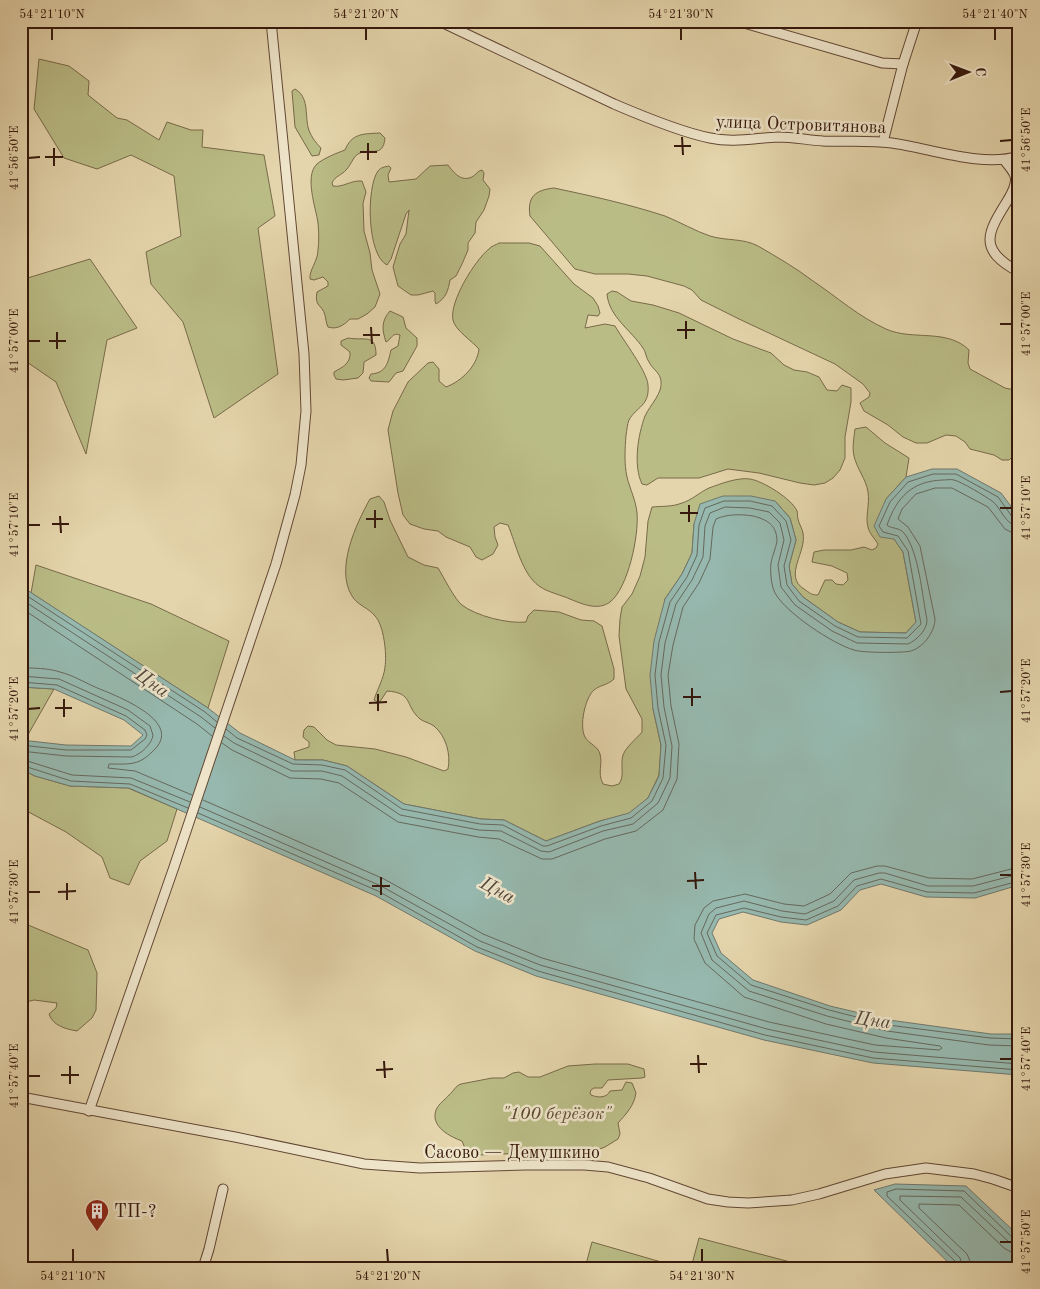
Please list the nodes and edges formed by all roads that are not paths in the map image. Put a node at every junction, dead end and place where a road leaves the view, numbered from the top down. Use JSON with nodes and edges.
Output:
{"nodes":[{"id":1,"x":271,"y":21,"type":"edge"},
{"id":2,"x":439,"y":21,"type":"edge"},
{"id":3,"x":737,"y":21,"type":"edge"},
{"id":4,"x":917,"y":21,"type":"edge"},
{"id":5,"x":1007,"y":21,"type":"edge"},
{"id":6,"x":1019,"y":25,"type":"edge"},
{"id":7,"x":903,"y":64,"type":"junction"},
{"id":8,"x":883,"y":142,"type":"junction"},
{"id":9,"x":1019,"y":156,"type":"edge"},
{"id":10,"x":1004,"y":160,"type":"junction"},
{"id":11,"x":1019,"y":272,"type":"edge"},
{"id":12,"x":21,"y":1097,"type":"edge"},
{"id":13,"x":89,"y":1111,"type":"junction"},
{"id":14,"x":223,"y":1188,"type":"dead end"},
{"id":15,"x":1019,"y":1188,"type":"edge"},
{"id":16,"x":203,"y":1268,"type":"edge"}],
"edges":[{"from":1,"to":13,"type":"street"},
{"from":2,"to":8,"type":"street","name":"улица Островитянова"},
{"from":3,"to":7,"type":"street"},
{"from":4,"to":7,"type":"street"},
{"from":5,"to":6,"type":"street"},
{"from":7,"to":8,"type":"street"},
{"from":8,"to":10,"type":"street","name":"улица Островитянова"},
{"from":9,"to":10,"type":"street","name":"улица Островитянова"},
{"from":10,"to":11,"type":"street"},
{"from":12,"to":13,"type":"street","name":"Сасово — Демушкино"},
{"from":13,"to":15,"type":"street","name":"Сасово — Демушкино"},
{"from":14,"to":16,"type":"street"}]}
